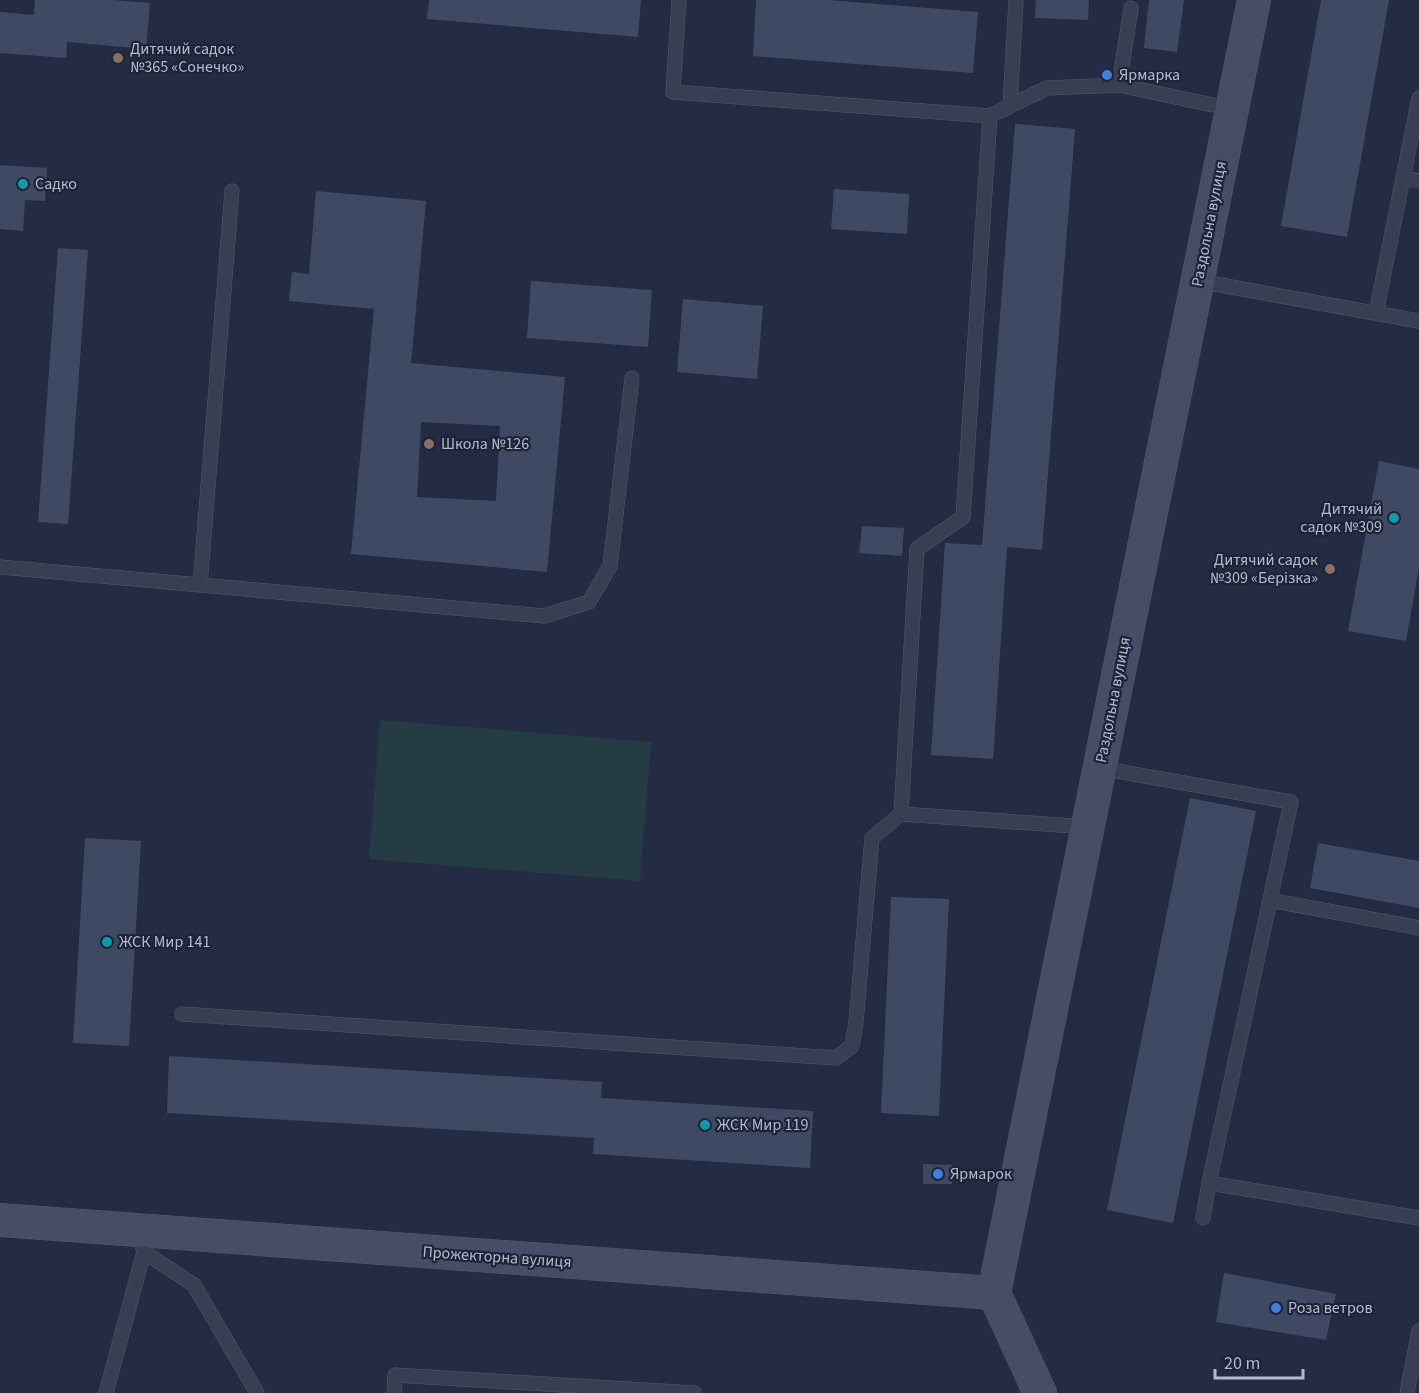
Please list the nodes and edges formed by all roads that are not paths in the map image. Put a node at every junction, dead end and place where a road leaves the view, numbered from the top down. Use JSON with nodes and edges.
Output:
{"nodes":[{"id":1,"x":679,"y":0,"type":"edge"},
{"id":2,"x":1016,"y":0,"type":"edge"},
{"id":3,"x":1254,"y":0,"type":"edge"},
{"id":4,"x":1131,"y":8,"type":"dead end"},
{"id":5,"x":1119,"y":85,"type":"junction"},
{"id":6,"x":1419,"y":98,"type":"edge"},
{"id":7,"x":1010,"y":106,"type":"junction"},
{"id":8,"x":1232,"y":110,"type":"junction"},
{"id":9,"x":990,"y":116,"type":"junction"},
{"id":10,"x":1403,"y":178,"type":"junction"},
{"id":11,"x":1419,"y":181,"type":"edge"},
{"id":12,"x":232,"y":191,"type":"dead end"},
{"id":13,"x":1198,"y":281,"type":"junction"},
{"id":14,"x":1376,"y":313,"type":"junction"},
{"id":15,"x":1419,"y":321,"type":"edge"},
{"id":16,"x":632,"y":378,"type":"dead end"},
{"id":17,"x":0,"y":567,"type":"edge"},
{"id":18,"x":200,"y":585,"type":"junction"},
{"id":19,"x":1100,"y":768,"type":"junction"},
{"id":20,"x":901,"y":814,"type":"junction"},
{"id":21,"x":1088,"y":827,"type":"junction"},
{"id":22,"x":1270,"y":900,"type":"junction"},
{"id":23,"x":1419,"y":928,"type":"edge"},
{"id":24,"x":182,"y":1014,"type":"dead end"},
{"id":25,"x":1209,"y":1183,"type":"junction"},
{"id":26,"x":1203,"y":1218,"type":"dead end"},
{"id":27,"x":1419,"y":1218,"type":"edge"},
{"id":28,"x":0,"y":1220,"type":"edge"},
{"id":29,"x":141,"y":1241,"type":"junction"},
{"id":30,"x":994,"y":1293,"type":"junction"},
{"id":31,"x":1419,"y":1331,"type":"edge"},
{"id":32,"x":106,"y":1393,"type":"edge"},
{"id":33,"x":256,"y":1393,"type":"edge"},
{"id":34,"x":394,"y":1393,"type":"edge"},
{"id":35,"x":694,"y":1393,"type":"edge"},
{"id":36,"x":1040,"y":1393,"type":"edge"},
{"id":37,"x":1407,"y":1393,"type":"edge"}],
"edges":[{"from":1,"to":9,"type":"lane"},
{"from":2,"to":7,"type":"lane"},
{"from":3,"to":8,"type":"street","name":"Раздольна вулиця"},
{"from":4,"to":5,"type":"lane"},
{"from":5,"to":7,"type":"lane"},
{"from":5,"to":8,"type":"lane"},
{"from":6,"to":10,"type":"lane"},
{"from":7,"to":9,"type":"lane"},
{"from":8,"to":13,"type":"street","name":"Раздольна вулиця"},
{"from":9,"to":20,"type":"lane"},
{"from":10,"to":11,"type":"lane"},
{"from":10,"to":14,"type":"lane"},
{"from":12,"to":18,"type":"lane"},
{"from":13,"to":14,"type":"lane"},
{"from":13,"to":19,"type":"street","name":"Раздольна вулиця"},
{"from":14,"to":15,"type":"lane"},
{"from":16,"to":18,"type":"lane"},
{"from":17,"to":18,"type":"lane"},
{"from":19,"to":21,"type":"street","name":"Раздольна вулиця"},
{"from":19,"to":22,"type":"lane"},
{"from":20,"to":21,"type":"lane"},
{"from":20,"to":24,"type":"lane"},
{"from":21,"to":30,"type":"street","name":"Раздольна вулиця"},
{"from":22,"to":23,"type":"lane"},
{"from":22,"to":25,"type":"lane"},
{"from":25,"to":26,"type":"lane"},
{"from":25,"to":27,"type":"lane"},
{"from":28,"to":29,"type":"street","name":"Прожекторна вулиця"},
{"from":29,"to":30,"type":"street","name":"Прожекторна вулиця"},
{"from":29,"to":32,"type":"lane"},
{"from":29,"to":33,"type":"lane"},
{"from":30,"to":36,"type":"street"},
{"from":31,"to":37,"type":"lane"},
{"from":34,"to":35,"type":"lane"}]}
